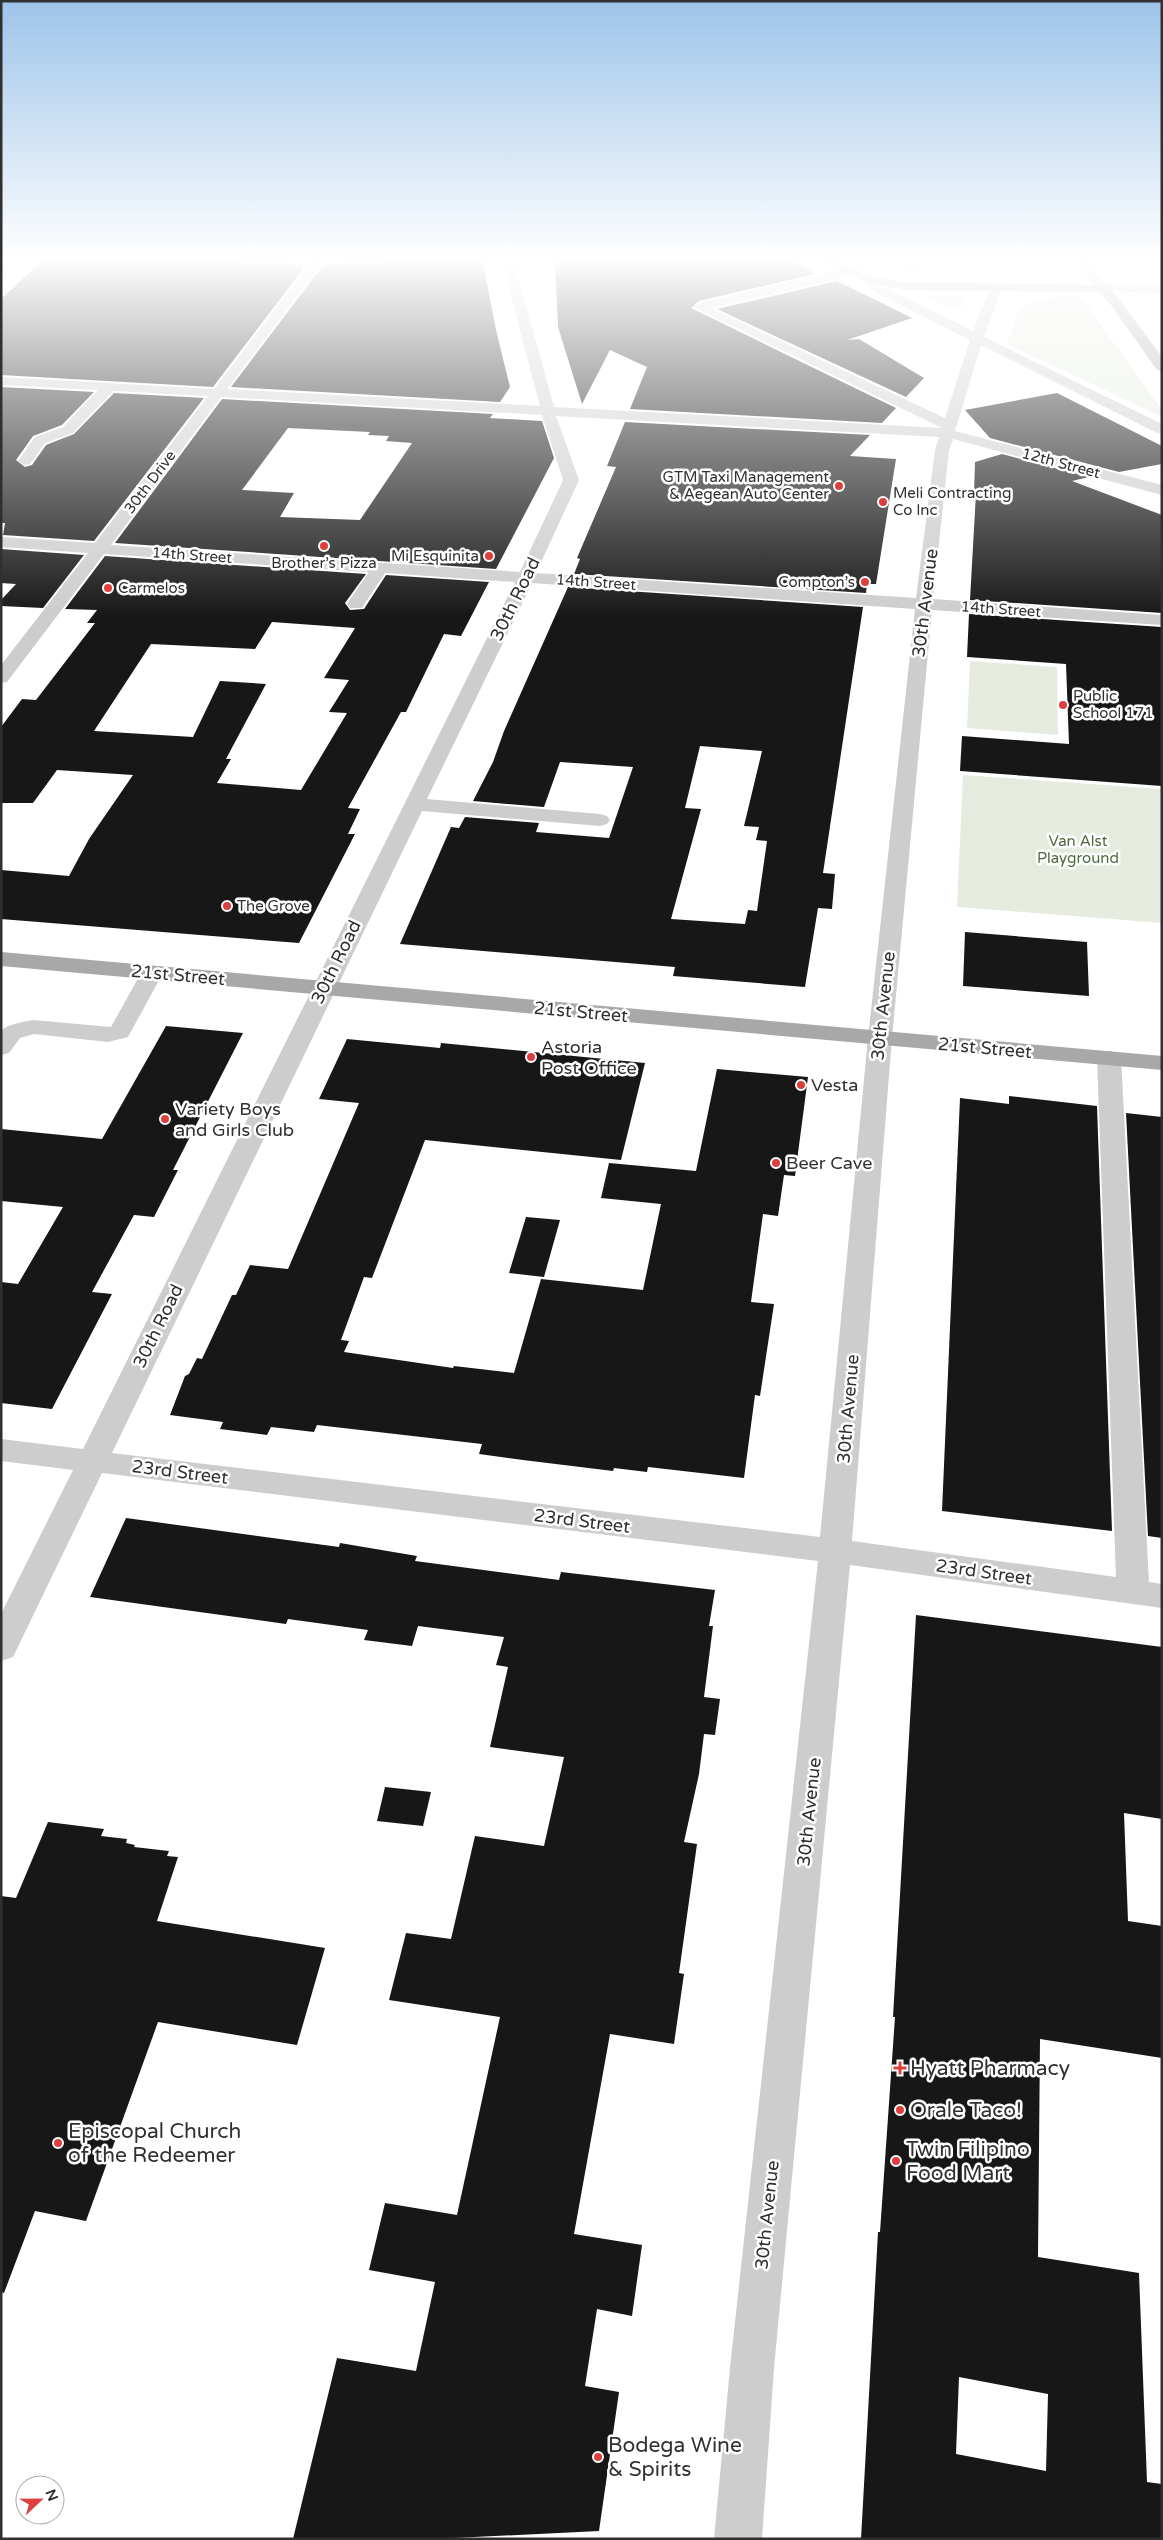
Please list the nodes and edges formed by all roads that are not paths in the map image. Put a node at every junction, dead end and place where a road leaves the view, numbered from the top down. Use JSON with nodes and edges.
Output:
{"nodes":[{"id":1,"x":1,"y":381,"type":"edge"},
{"id":2,"x":227,"y":381,"type":"edge"},
{"id":3,"x":540,"y":381,"type":"edge"},
{"id":4,"x":848,"y":381,"type":"edge"},
{"id":5,"x":964,"y":381,"type":"edge"},
{"id":6,"x":1061,"y":381,"type":"edge"},
{"id":7,"x":108,"y":387,"type":"junction"},
{"id":8,"x":217,"y":394,"type":"junction"},
{"id":9,"x":549,"y":412,"type":"junction"},
{"id":10,"x":949,"y":430,"type":"junction"},
{"id":11,"x":1162,"y":430,"type":"edge"},
{"id":12,"x":25,"y":461,"type":"dead end"},
{"id":13,"x":1162,"y":490,"type":"edge"},
{"id":14,"x":1,"y":542,"type":"edge"},
{"id":15,"x":100,"y":549,"type":"junction"},
{"id":16,"x":380,"y":568,"type":"junction"},
{"id":17,"x":526,"y":577,"type":"junction"},
{"id":18,"x":356,"y":604,"type":"dead end"},
{"id":19,"x":924,"y":604,"type":"junction"},
{"id":20,"x":1162,"y":620,"type":"edge"},
{"id":21,"x":1,"y":678,"type":"edge"},
{"id":22,"x":414,"y":804,"type":"junction"},
{"id":23,"x":600,"y":820,"type":"dead end"},
{"id":24,"x":1,"y":959,"type":"edge"},
{"id":25,"x":152,"y":973,"type":"junction"},
{"id":26,"x":324,"y":988,"type":"junction"},
{"id":27,"x":880,"y":1038,"type":"junction"},
{"id":28,"x":1,"y":1048,"type":"edge"},
{"id":29,"x":1109,"y":1058,"type":"junction"},
{"id":30,"x":1162,"y":1063,"type":"edge"},
{"id":31,"x":1,"y":1450,"type":"edge"},
{"id":32,"x":92,"y":1461,"type":"junction"},
{"id":33,"x":835,"y":1551,"type":"junction"},
{"id":34,"x":1147,"y":1594,"type":"edge"},
{"id":35,"x":1,"y":1648,"type":"edge"},
{"id":36,"x":738,"y":2539,"type":"edge"}],
"edges":[{"from":1,"to":7,"type":"street","name":"12th Street"},
{"from":2,"to":8,"type":"street","name":"30th Drive"},
{"from":3,"to":9,"type":"street","name":"30th Road"},
{"from":4,"to":10,"type":"street"},
{"from":5,"to":10,"type":"street","name":"30th Avenue"},
{"from":6,"to":11,"type":"street"},
{"from":7,"to":8,"type":"street","name":"12th Street"},
{"from":7,"to":12,"type":"street"},
{"from":8,"to":9,"type":"street","name":"12th Street"},
{"from":8,"to":15,"type":"street","name":"30th Drive"},
{"from":9,"to":10,"type":"street","name":"12th Street"},
{"from":9,"to":17,"type":"street","name":"30th Road"},
{"from":10,"to":13,"type":"street","name":"12th Street"},
{"from":10,"to":19,"type":"street","name":"30th Avenue"},
{"from":14,"to":15,"type":"street","name":"14th Street"},
{"from":15,"to":16,"type":"street","name":"14th Street"},
{"from":15,"to":21,"type":"street","name":"30th Drive"},
{"from":16,"to":17,"type":"street","name":"14th Street"},
{"from":16,"to":18,"type":"street"},
{"from":17,"to":19,"type":"street","name":"14th Street"},
{"from":17,"to":22,"type":"street","name":"30th Road"},
{"from":19,"to":20,"type":"street","name":"14th Street"},
{"from":19,"to":27,"type":"street","name":"30th Avenue"},
{"from":22,"to":23,"type":"street"},
{"from":22,"to":26,"type":"street","name":"30th Road"},
{"from":24,"to":25,"type":"main road","name":"21st Street"},
{"from":25,"to":26,"type":"main road","name":"21st Street"},
{"from":25,"to":28,"type":"street"},
{"from":26,"to":27,"type":"main road","name":"21st Street"},
{"from":26,"to":32,"type":"street","name":"30th Road"},
{"from":27,"to":29,"type":"main road","name":"21st Street"},
{"from":27,"to":33,"type":"street","name":"30th Avenue"},
{"from":29,"to":30,"type":"main road","name":"21st Street"},
{"from":29,"to":34,"type":"street"},
{"from":31,"to":32,"type":"street","name":"23rd Street"},
{"from":32,"to":33,"type":"street","name":"23rd Street"},
{"from":32,"to":35,"type":"street","name":"30th Road"},
{"from":33,"to":34,"type":"street","name":"23rd Street"},
{"from":33,"to":36,"type":"street","name":"30th Avenue"}]}
